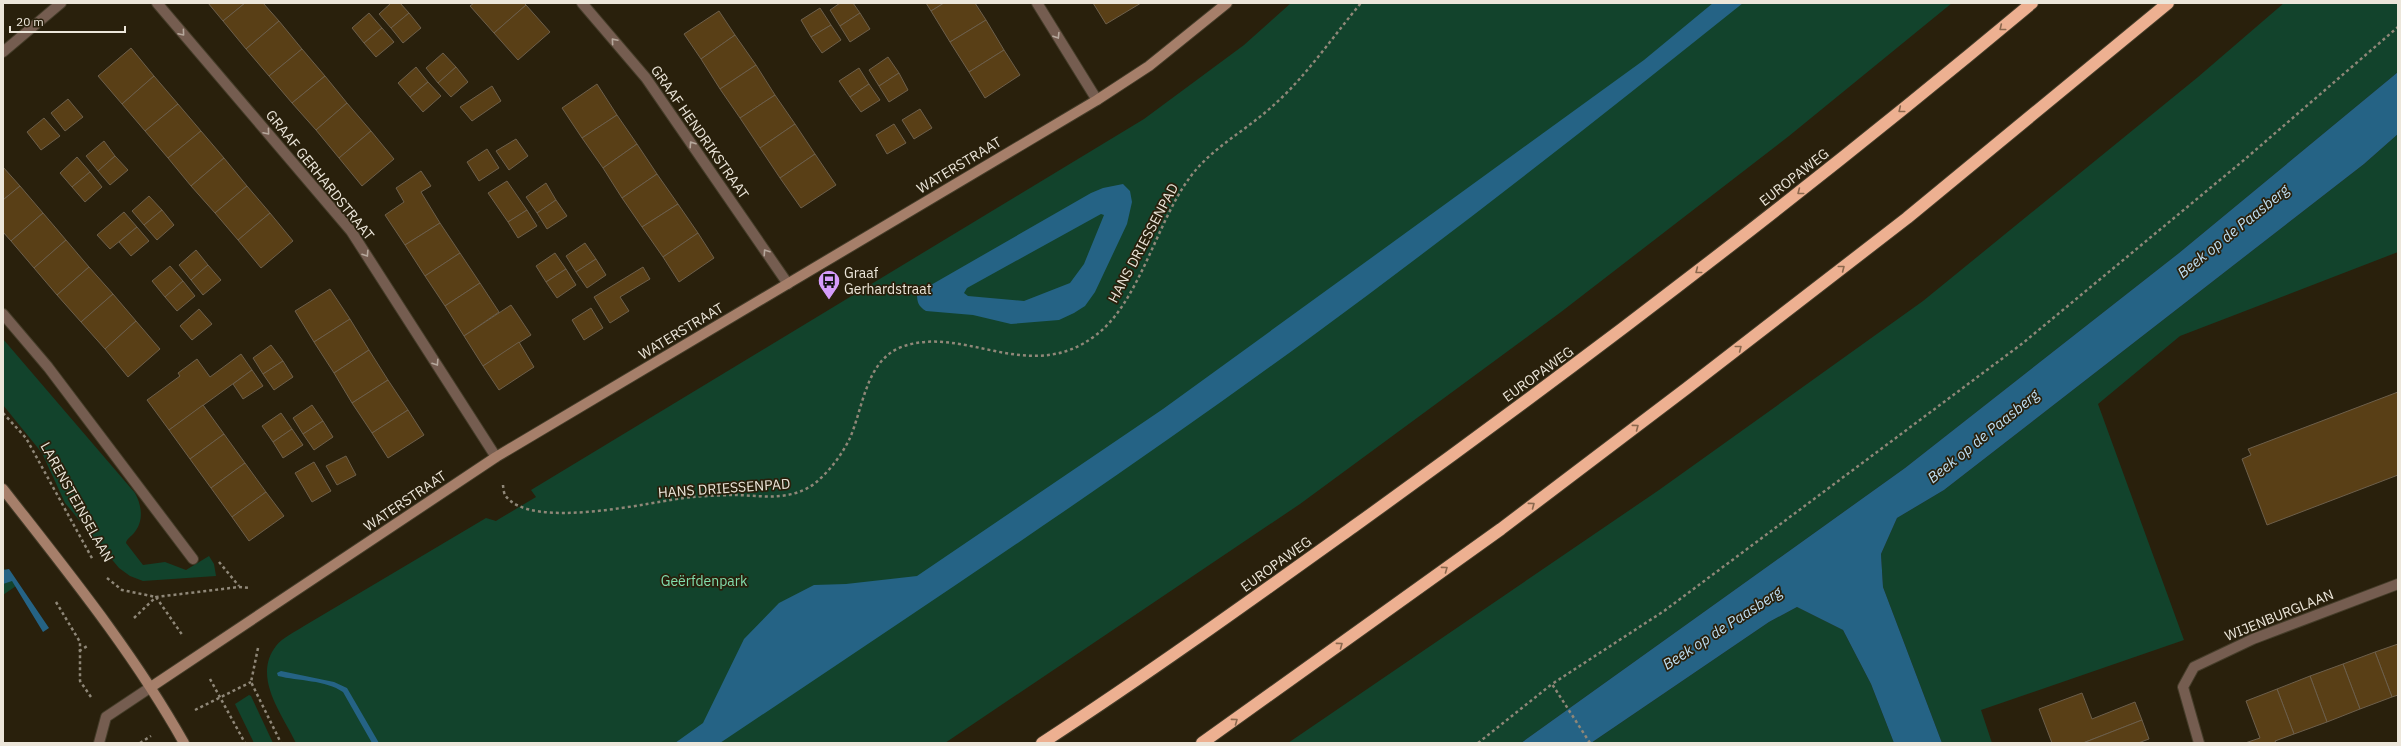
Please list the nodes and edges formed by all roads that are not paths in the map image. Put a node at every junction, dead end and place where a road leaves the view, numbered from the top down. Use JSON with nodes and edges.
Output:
{"nodes":[{"id":1,"x":61,"y":3,"type":"edge"},
{"id":2,"x":157,"y":3,"type":"edge"},
{"id":3,"x":582,"y":3,"type":"edge"},
{"id":4,"x":1037,"y":3,"type":"edge"},
{"id":5,"x":1227,"y":3,"type":"edge"},
{"id":6,"x":2032,"y":3,"type":"edge"},
{"id":7,"x":2168,"y":3,"type":"edge"},
{"id":8,"x":3,"y":52,"type":"edge"},
{"id":9,"x":1097,"y":100,"type":"junction"},
{"id":10,"x":788,"y":284,"type":"junction"},
{"id":11,"x":3,"y":314,"type":"edge"},
{"id":12,"x":496,"y":457,"type":"junction"},
{"id":13,"x":3,"y":489,"type":"edge"},
{"id":14,"x":193,"y":559,"type":"dead end"},
{"id":15,"x":2398,"y":584,"type":"edge"},
{"id":16,"x":151,"y":687,"type":"junction"},
{"id":17,"x":99,"y":743,"type":"edge"},
{"id":18,"x":184,"y":743,"type":"edge"},
{"id":19,"x":1042,"y":743,"type":"edge"},
{"id":20,"x":1202,"y":743,"type":"edge"},
{"id":21,"x":2199,"y":743,"type":"edge"}],
"edges":[{"from":1,"to":8,"type":"street"},
{"from":2,"to":12,"type":"street","name":"GRAAF GERHARDSTRAAT","one_way":true},
{"from":10,"to":3,"type":"street","name":"GRAAF HENDRIKSTRAAT","one_way":true},
{"from":4,"to":9,"type":"street","one_way":true},
{"from":5,"to":9,"type":"street","name":"WATERSTRAAT"},
{"from":6,"to":19,"type":"highway","name":"EUROPAWEG","one_way":true},
{"from":20,"to":7,"type":"highway","one_way":true},
{"from":9,"to":10,"type":"street","name":"WATERSTRAAT"},
{"from":10,"to":12,"type":"street","name":"WATERSTRAAT"},
{"from":11,"to":14,"type":"street"},
{"from":12,"to":16,"type":"street","name":"WATERSTRAAT"},
{"from":13,"to":16,"type":"street"},
{"from":15,"to":21,"type":"street","name":"WIJENBURGLAAN"},
{"from":16,"to":17,"type":"street"},
{"from":16,"to":18,"type":"street"}]}
